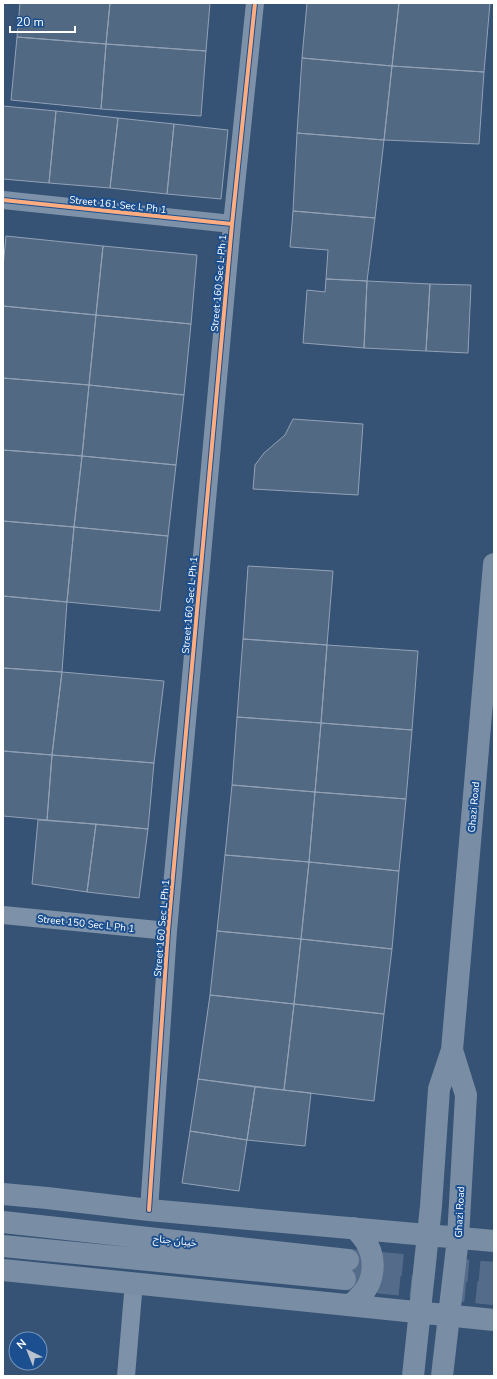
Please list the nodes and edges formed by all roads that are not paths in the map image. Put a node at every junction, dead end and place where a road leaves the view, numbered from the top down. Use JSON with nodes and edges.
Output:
{"nodes":[{"id":1,"x":255,"y":3,"type":"edge"},
{"id":2,"x":3,"y":200,"type":"edge"},
{"id":3,"x":232,"y":224,"type":"junction"},
{"id":4,"x":494,"y":564,"type":"edge"},
{"id":5,"x":3,"y":915,"type":"edge"},
{"id":6,"x":168,"y":931,"type":"junction"},
{"id":7,"x":452,"y":1050,"type":"junction"},
{"id":8,"x":3,"y":1194,"type":"edge"},
{"id":9,"x":149,"y":1210,"type":"junction"},
{"id":10,"x":3,"y":1222,"type":"edge"},
{"id":11,"x":354,"y":1228,"type":"junction"},
{"id":12,"x":428,"y":1235,"type":"junction"},
{"id":13,"x":458,"y":1238,"type":"junction"},
{"id":14,"x":494,"y":1241,"type":"edge"},
{"id":15,"x":3,"y":1246,"type":"edge"},
{"id":16,"x":3,"y":1270,"type":"edge"},
{"id":17,"x":134,"y":1282,"type":"junction"},
{"id":18,"x":350,"y":1306,"type":"junction"},
{"id":19,"x":420,"y":1313,"type":"junction"},
{"id":20,"x":450,"y":1315,"type":"junction"},
{"id":21,"x":494,"y":1320,"type":"edge"},
{"id":22,"x":126,"y":1376,"type":"edge"},
{"id":23,"x":414,"y":1376,"type":"edge"},
{"id":24,"x":442,"y":1376,"type":"edge"}],
"edges":[{"from":1,"to":3,"type":"street","name":"Street 160 Sec L Ph 1"},
{"from":2,"to":3,"type":"street","name":"Street 161 Sec L Ph 1"},
{"from":3,"to":6,"type":"street","name":"Street 160 Sec L Ph 1"},
{"from":4,"to":7,"type":"main road","name":"Ghazi Road"},
{"from":5,"to":6,"type":"street","name":"Street 150 Sec L Ph 1"},
{"from":6,"to":9,"type":"street","name":"Street 160 Sec L Ph 1"},
{"from":7,"to":12,"type":"main road","name":"Ghazi Road"},
{"from":7,"to":13,"type":"main road","name":"Ghazi Road"},
{"from":8,"to":9,"type":"main road"},
{"from":9,"to":11,"type":"main road"},
{"from":10,"to":15,"type":"main road","name":"خیبان جناح"},
{"from":11,"to":12,"type":"main road"},
{"from":11,"to":18,"type":"main road"},
{"from":12,"to":13,"type":"main road"},
{"from":12,"to":19,"type":"main road","name":"Ghazi Road"},
{"from":13,"to":14,"type":"main road"},
{"from":13,"to":20,"type":"main road","name":"Ghazi Road"},
{"from":16,"to":17,"type":"main road"},
{"from":17,"to":18,"type":"main road"},
{"from":17,"to":22,"type":"street"},
{"from":18,"to":19,"type":"main road"},
{"from":19,"to":20,"type":"main road"},
{"from":19,"to":23,"type":"main road","name":"Ghazi Road"},
{"from":20,"to":21,"type":"main road"},
{"from":20,"to":24,"type":"main road","name":"Ghazi Road"}]}
